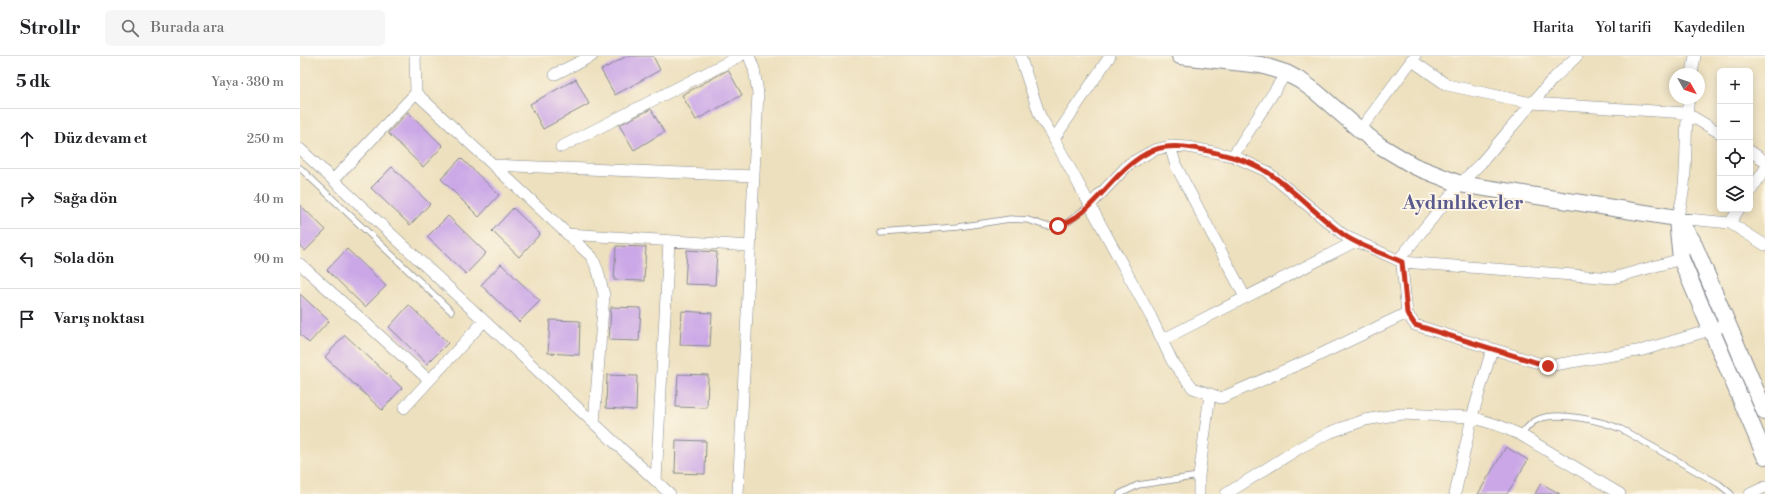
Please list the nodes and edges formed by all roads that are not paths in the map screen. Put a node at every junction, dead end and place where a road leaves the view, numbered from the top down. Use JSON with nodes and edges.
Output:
{"nodes":[{"id":1,"x":415,"y":56,"type":"edge"},
{"id":2,"x":592,"y":56,"type":"edge"},
{"id":3,"x":740,"y":56,"type":"edge"},
{"id":4,"x":749,"y":56,"type":"edge"},
{"id":5,"x":1020,"y":56,"type":"edge"},
{"id":6,"x":1110,"y":56,"type":"edge"},
{"id":7,"x":1180,"y":56,"type":"edge"},
{"id":8,"x":1577,"y":56,"type":"edge"},
{"id":9,"x":1695,"y":56,"type":"edge"},
{"id":10,"x":1413,"y":58,"type":"edge"},
{"id":11,"x":1693,"y":68,"type":"edge"},
{"id":12,"x":1286,"y":73,"type":"junction"},
{"id":13,"x":555,"y":74,"type":"dead end"},
{"id":14,"x":416,"y":93,"type":"junction"},
{"id":15,"x":1532,"y":104,"type":"junction"},
{"id":16,"x":1688,"y":104,"type":"edge"},
{"id":17,"x":1686,"y":113,"type":"junction"},
{"id":18,"x":1360,"y":130,"type":"junction"},
{"id":19,"x":1717,"y":131,"type":"edge"},
{"id":20,"x":1054,"y":139,"type":"junction"},
{"id":21,"x":1170,"y":146,"type":"junction"},
{"id":22,"x":561,"y":148,"type":"dead end"},
{"id":23,"x":300,"y":149,"type":"edge"},
{"id":24,"x":1753,"y":154,"type":"edge"},
{"id":25,"x":1233,"y":156,"type":"junction"},
{"id":26,"x":1765,"y":160,"type":"edge"},
{"id":27,"x":493,"y":165,"type":"junction"},
{"id":28,"x":300,"y":168,"type":"edge"},
{"id":29,"x":1765,"y":169,"type":"edge"},
{"id":30,"x":754,"y":176,"type":"junction"},
{"id":31,"x":333,"y":180,"type":"junction"},
{"id":32,"x":1460,"y":184,"type":"junction"},
{"id":33,"x":1753,"y":187,"type":"edge"},
{"id":34,"x":1090,"y":205,"type":"junction"},
{"id":35,"x":1737,"y":212,"type":"edge"},
{"id":36,"x":1677,"y":218,"type":"junction"},
{"id":37,"x":1730,"y":223,"type":"junction"},
{"id":38,"x":880,"y":233,"type":"dead end"},
{"id":39,"x":568,"y":234,"type":"junction"},
{"id":40,"x":669,"y":241,"type":"junction"},
{"id":41,"x":1356,"y":241,"type":"junction"},
{"id":42,"x":1765,"y":245,"type":"edge"},
{"id":43,"x":750,"y":246,"type":"junction"},
{"id":44,"x":1681,"y":259,"type":"junction"},
{"id":45,"x":1402,"y":262,"type":"junction"},
{"id":46,"x":300,"y":264,"type":"edge"},
{"id":47,"x":1245,"y":297,"type":"junction"},
{"id":48,"x":451,"y":311,"type":"dead end"},
{"id":49,"x":1407,"y":313,"type":"junction"},
{"id":50,"x":484,"y":321,"type":"junction"},
{"id":51,"x":1727,"y":326,"type":"junction"},
{"id":52,"x":1712,"y":331,"type":"junction"},
{"id":53,"x":1162,"y":340,"type":"junction"},
{"id":54,"x":1492,"y":349,"type":"junction"},
{"id":55,"x":429,"y":380,"type":"junction"},
{"id":56,"x":1210,"y":394,"type":"junction"},
{"id":57,"x":404,"y":408,"type":"dead end"},
{"id":58,"x":1765,"y":412,"type":"edge"},
{"id":59,"x":1472,"y":417,"type":"junction"},
{"id":60,"x":594,"y":423,"type":"junction"},
{"id":61,"x":1521,"y":435,"type":"junction"},
{"id":62,"x":1765,"y":456,"type":"edge"},
{"id":63,"x":1199,"y":476,"type":"junction"},
{"id":64,"x":656,"y":481,"type":"junction"},
{"id":65,"x":1765,"y":487,"type":"edge"},
{"id":66,"x":670,"y":494,"type":"edge"},
{"id":67,"x":738,"y":494,"type":"edge"},
{"id":68,"x":1120,"y":494,"type":"edge"},
{"id":69,"x":1199,"y":494,"type":"edge"},
{"id":70,"x":1226,"y":494,"type":"edge"},
{"id":71,"x":1455,"y":494,"type":"edge"},
{"id":72,"x":1620,"y":494,"type":"edge"},
{"id":73,"x":1731,"y":494,"type":"edge"},
{"id":74,"x":1750,"y":494,"type":"edge"}],
"edges":[{"from":1,"to":14,"type":"street"},
{"from":2,"to":13,"type":"street"},
{"from":3,"to":22,"type":"street"},
{"from":4,"to":30,"type":"street"},
{"from":5,"to":20,"type":"street"},
{"from":6,"to":20,"type":"street"},
{"from":7,"to":12,"type":"street"},
{"from":8,"to":15,"type":"street"},
{"from":9,"to":11,"type":"street"},
{"from":10,"to":15,"type":"street"},
{"from":10,"to":18,"type":"street"},
{"from":12,"to":18,"type":"street"},
{"from":12,"to":25,"type":"street"},
{"from":14,"to":27,"type":"street"},
{"from":14,"to":31,"type":"street"},
{"from":15,"to":17,"type":"street"},
{"from":15,"to":32,"type":"street"},
{"from":16,"to":17,"type":"street"},
{"from":17,"to":19,"type":"street"},
{"from":17,"to":36,"type":"street"},
{"from":18,"to":32,"type":"street"},
{"from":20,"to":34,"type":"street"},
{"from":21,"to":25,"type":"street"},
{"from":21,"to":34,"type":"street"},
{"from":21,"to":47,"type":"street"},
{"from":23,"to":31,"type":"street"},
{"from":24,"to":26,"type":"street"},
{"from":25,"to":41,"type":"street"},
{"from":27,"to":30,"type":"street"},
{"from":27,"to":39,"type":"street"},
{"from":28,"to":48,"type":"lane"},
{"from":29,"to":33,"type":"street"},
{"from":30,"to":43,"type":"street"},
{"from":31,"to":50,"type":"street"},
{"from":32,"to":36,"type":"street"},
{"from":32,"to":45,"type":"street"},
{"from":34,"to":38,"type":"lane"},
{"from":34,"to":53,"type":"street"},
{"from":35,"to":37,"type":"street"},
{"from":36,"to":37,"type":"street"},
{"from":36,"to":44,"type":"street"},
{"from":36,"to":51,"type":"street"},
{"from":37,"to":42,"type":"street"},
{"from":39,"to":40,"type":"street"},
{"from":39,"to":60,"type":"street"},
{"from":40,"to":43,"type":"street"},
{"from":40,"to":64,"type":"street"},
{"from":41,"to":45,"type":"street"},
{"from":41,"to":47,"type":"street"},
{"from":43,"to":67,"type":"street"},
{"from":44,"to":45,"type":"street"},
{"from":44,"to":52,"type":"street"},
{"from":45,"to":49,"type":"street"},
{"from":46,"to":55,"type":"street"},
{"from":47,"to":53,"type":"street"},
{"from":49,"to":54,"type":"street"},
{"from":49,"to":56,"type":"street"},
{"from":50,"to":55,"type":"street"},
{"from":50,"to":60,"type":"street"},
{"from":51,"to":52,"type":"street"},
{"from":51,"to":58,"type":"street"},
{"from":52,"to":54,"type":"street"},
{"from":52,"to":62,"type":"street"},
{"from":53,"to":56,"type":"street"},
{"from":54,"to":59,"type":"street"},
{"from":55,"to":57,"type":"street"},
{"from":56,"to":63,"type":"street"},
{"from":59,"to":61,"type":"street"},
{"from":59,"to":70,"type":"street"},
{"from":59,"to":71,"type":"street"},
{"from":60,"to":64,"type":"street"},
{"from":61,"to":72,"type":"street"},
{"from":61,"to":73,"type":"lane"},
{"from":63,"to":68,"type":"lane"},
{"from":63,"to":69,"type":"street"},
{"from":64,"to":66,"type":"street"},
{"from":65,"to":74,"type":"street"}]}
